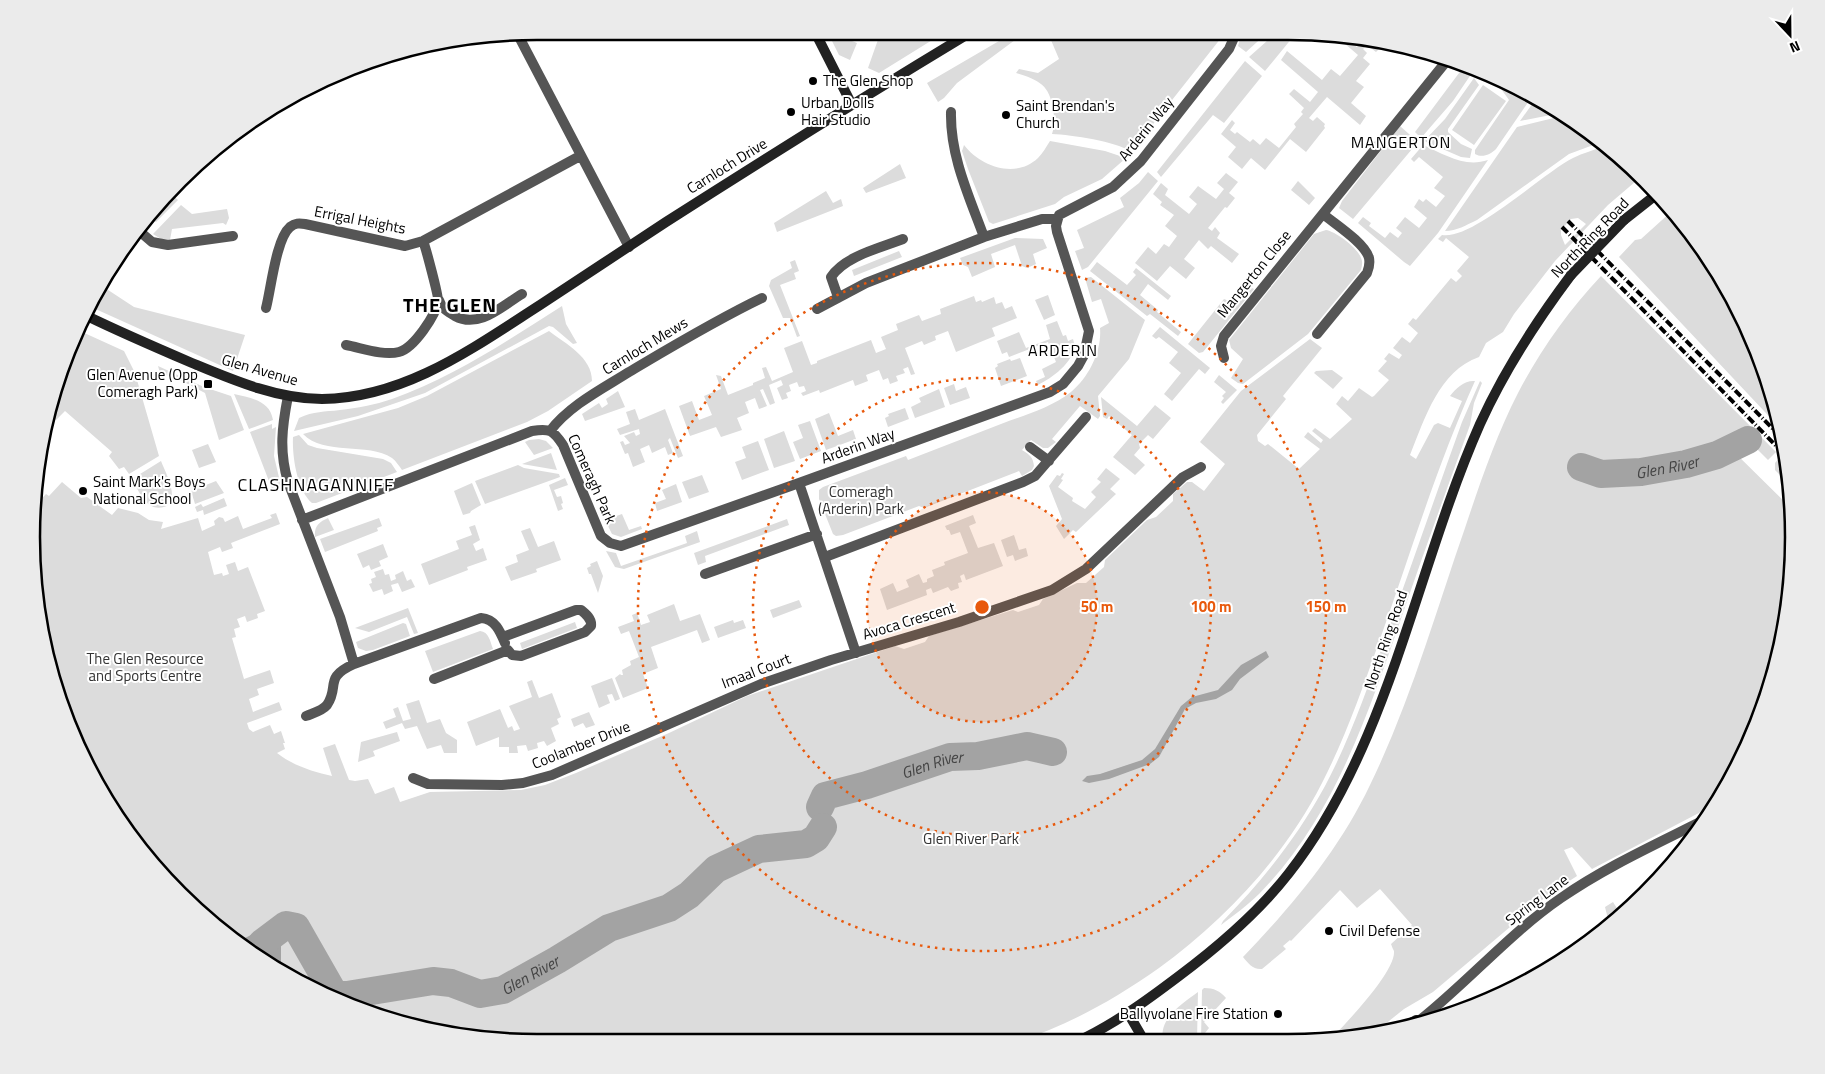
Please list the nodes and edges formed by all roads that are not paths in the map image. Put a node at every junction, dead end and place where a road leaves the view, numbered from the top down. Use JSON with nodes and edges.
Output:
{"nodes":[{"id":1,"x":819,"y":40,"type":"edge"},
{"id":2,"x":958,"y":40,"type":"edge"},
{"id":3,"x":1233,"y":40,"type":"edge"},
{"id":4,"x":520,"y":41,"type":"edge"},
{"id":5,"x":1444,"y":65,"type":"edge"},
{"id":6,"x":852,"y":105,"type":"junction"},
{"id":7,"x":951,"y":112,"type":"dead end"},
{"id":8,"x":580,"y":156,"type":"junction"},
{"id":9,"x":1651,"y":198,"type":"edge"},
{"id":10,"x":1323,"y":214,"type":"junction"},
{"id":11,"x":1057,"y":219,"type":"junction"},
{"id":12,"x":143,"y":234,"type":"edge"},
{"id":13,"x":233,"y":236,"type":"dead end"},
{"id":14,"x":984,"y":237,"type":"junction"},
{"id":15,"x":903,"y":239,"type":"dead end"},
{"id":16,"x":422,"y":241,"type":"junction"},
{"id":17,"x":629,"y":247,"type":"junction"},
{"id":18,"x":559,"y":292,"type":"joint"},
{"id":19,"x":522,"y":294,"type":"dead end"},
{"id":20,"x":838,"y":297,"type":"junction"},
{"id":21,"x":762,"y":298,"type":"dead end"},
{"id":22,"x":439,"y":300,"type":"junction"},
{"id":23,"x":266,"y":308,"type":"dead end"},
{"id":24,"x":817,"y":309,"type":"dead end"},
{"id":25,"x":91,"y":318,"type":"edge"},
{"id":26,"x":1317,"y":334,"type":"dead end"},
{"id":27,"x":346,"y":345,"type":"dead end"},
{"id":28,"x":1224,"y":358,"type":"dead end"},
{"id":29,"x":288,"y":396,"type":"junction"},
{"id":30,"x":1086,"y":417,"type":"dead end"},
{"id":31,"x":550,"y":431,"type":"junction"},
{"id":32,"x":1030,"y":447,"type":"dead end"},
{"id":33,"x":1049,"y":461,"type":"junction"},
{"id":34,"x":1201,"y":467,"type":"dead end"},
{"id":35,"x":799,"y":483,"type":"junction"},
{"id":36,"x":302,"y":520,"type":"junction"},
{"id":37,"x":817,"y":534,"type":"junction"},
{"id":38,"x":825,"y":556,"type":"junction"},
{"id":39,"x":705,"y":574,"type":"dead end"},
{"id":40,"x":503,"y":637,"type":"junction"},
{"id":41,"x":508,"y":650,"type":"junction"},
{"id":42,"x":856,"y":653,"type":"junction"},
{"id":43,"x":354,"y":664,"type":"junction"},
{"id":44,"x":434,"y":679,"type":"dead end"},
{"id":45,"x":306,"y":716,"type":"dead end"},
{"id":46,"x":669,"y":724,"type":"joint"},
{"id":47,"x":412,"y":778,"type":"dead end"},
{"id":48,"x":1691,"y":827,"type":"edge"},
{"id":49,"x":1128,"y":1013,"type":"junction"},
{"id":50,"x":1432,"y":1013,"type":"edge"},
{"id":51,"x":1092,"y":1034,"type":"edge"},
{"id":52,"x":1140,"y":1034,"type":"edge"}],
"edges":[{"from":1,"to":6,"type":"street"},
{"from":2,"to":6,"type":"street","name":"Carnloch Drive"},
{"from":3,"to":11,"type":"street","name":"Arderin Way"},
{"from":4,"to":8,"type":"street"},
{"from":5,"to":10,"type":"street","name":"Mangerton Close"},
{"from":6,"to":17,"type":"street","name":"Carnloch Drive"},
{"from":7,"to":14,"type":"street"},
{"from":8,"to":16,"type":"street","name":"Errigal Heights"},
{"from":8,"to":17,"type":"street"},
{"from":9,"to":49,"type":"street","name":"North Ring Road","bridge":true},
{"from":10,"to":26,"type":"street"},
{"from":10,"to":28,"type":"street","name":"Mangerton Close"},
{"from":11,"to":14,"type":"street","name":"Arderin Way"},
{"from":11,"to":35,"type":"street","name":"Arderin Way"},
{"from":12,"to":13,"type":"street"},
{"from":14,"to":20,"type":"street","name":"Arderin Way"},
{"from":15,"to":20,"type":"street"},
{"from":16,"to":22,"type":"street"},
{"from":16,"to":23,"type":"street","name":"Errigal Heights"},
{"from":17,"to":18,"type":"street","name":"Carnloch Drive"},
{"from":18,"to":29,"type":"street","name":"Glen Avenue"},
{"from":19,"to":22,"type":"street"},
{"from":20,"to":24,"type":"street","name":"Arderin Way"},
{"from":21,"to":31,"type":"street","name":"Carnloch Mews"},
{"from":22,"to":27,"type":"street"},
{"from":25,"to":29,"type":"street","name":"Glen Avenue"},
{"from":29,"to":36,"type":"street"},
{"from":30,"to":33,"type":"street"},
{"from":31,"to":35,"type":"street","name":"Comeragh Park"},
{"from":31,"to":36,"type":"street","name":"Comeragh Park"},
{"from":32,"to":33,"type":"street"},
{"from":33,"to":38,"type":"street"},
{"from":34,"to":42,"type":"street","name":"Avoca Crescent"},
{"from":35,"to":37,"type":"street"},
{"from":36,"to":43,"type":"street"},
{"from":37,"to":38,"type":"street"},
{"from":37,"to":39,"type":"street"},
{"from":38,"to":42,"type":"street","name":"Avoca Crescent"},
{"from":40,"to":41,"type":"street"},
{"from":40,"to":41,"type":"street"},
{"from":40,"to":43,"type":"street"},
{"from":41,"to":44,"type":"street"},
{"from":42,"to":46,"type":"street","name":"Imaal Court"},
{"from":43,"to":45,"type":"street"},
{"from":46,"to":47,"type":"street","name":"Coolamber Drive"},
{"from":48,"to":50,"type":"street","name":"Spring Lane"},
{"from":49,"to":51,"type":"street","name":"North Ring Road"},
{"from":49,"to":52,"type":"street"}]}
